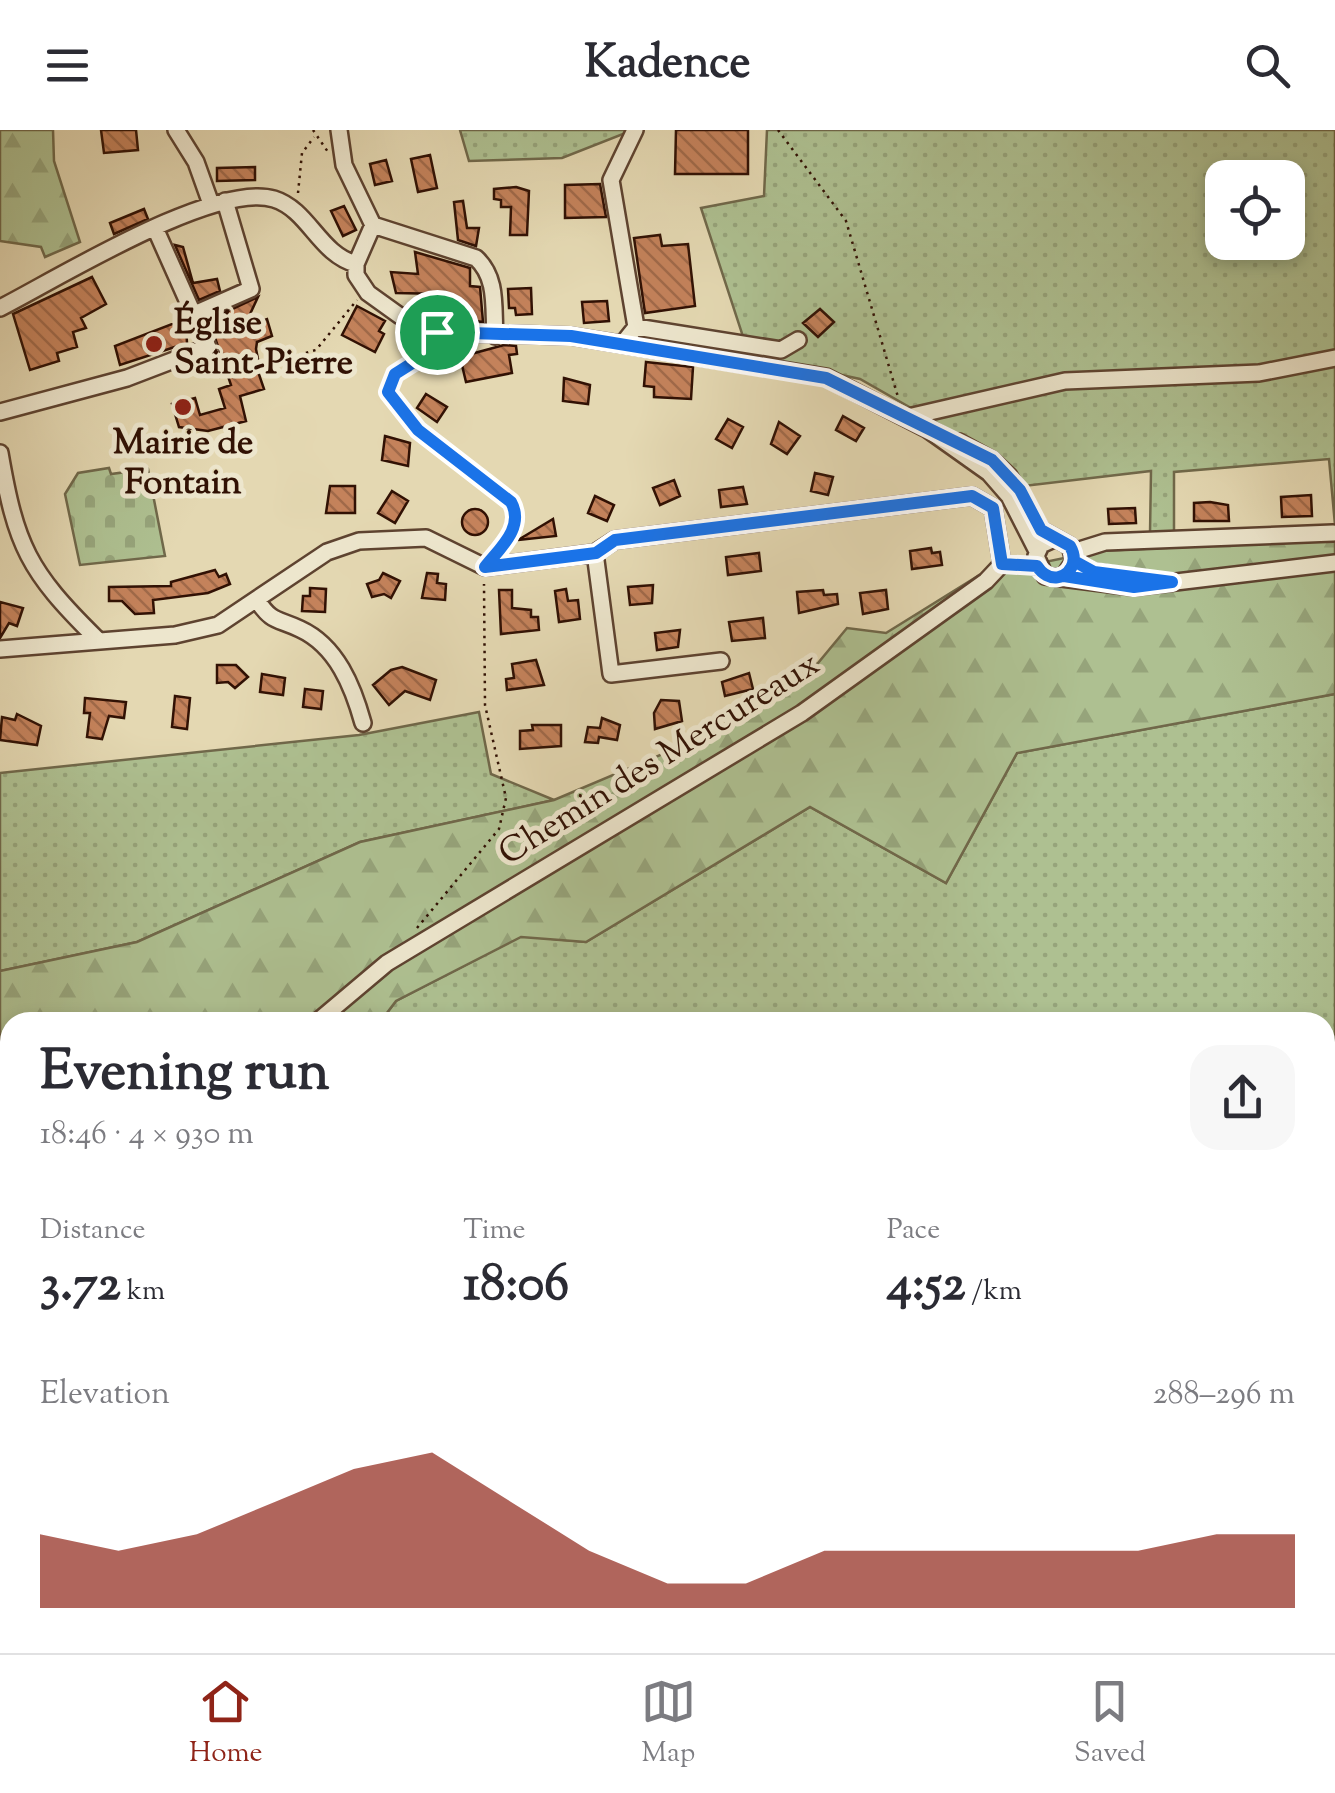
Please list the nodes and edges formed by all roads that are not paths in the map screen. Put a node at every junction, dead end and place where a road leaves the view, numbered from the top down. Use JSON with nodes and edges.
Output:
{"nodes":[{"id":1,"x":176,"y":130,"type":"edge"},
{"id":2,"x":339,"y":130,"type":"edge"},
{"id":3,"x":636,"y":130,"type":"edge"},
{"id":4,"x":218,"y":202,"type":"junction"},
{"id":5,"x":373,"y":226,"type":"junction"},
{"id":6,"x":154,"y":228,"type":"junction"},
{"id":7,"x":356,"y":264,"type":"junction"},
{"id":8,"x":0,"y":308,"type":"edge"},
{"id":9,"x":192,"y":315,"type":"junction"},
{"id":10,"x":636,"y":327,"type":"junction"},
{"id":11,"x":495,"y":336,"type":"junction"},
{"id":12,"x":798,"y":340,"type":"dead end"},
{"id":13,"x":624,"y":342,"type":"junction"},
{"id":14,"x":1335,"y":358,"type":"edge"},
{"id":15,"x":0,"y":412,"type":"edge"},
{"id":16,"x":908,"y":418,"type":"junction"},
{"id":17,"x":928,"y":429,"type":"junction"},
{"id":18,"x":0,"y":452,"type":"edge"},
{"id":19,"x":4,"y":495,"type":"edge"},
{"id":20,"x":1334,"y":533,"type":"edge"},
{"id":21,"x":1052,"y":540,"type":"junction"},
{"id":22,"x":596,"y":553,"type":"junction"},
{"id":23,"x":1074,"y":556,"type":"junction"},
{"id":24,"x":1037,"y":558,"type":"junction"},
{"id":25,"x":1002,"y":564,"type":"junction"},
{"id":26,"x":1335,"y":564,"type":"edge"},
{"id":27,"x":1064,"y":576,"type":"junction"},
{"id":28,"x":1172,"y":582,"type":"junction"},
{"id":29,"x":256,"y":600,"type":"junction"},
{"id":30,"x":96,"y":638,"type":"junction"},
{"id":31,"x":0,"y":648,"type":"edge"},
{"id":32,"x":721,"y":662,"type":"dead end"},
{"id":33,"x":363,"y":723,"type":"dead end"},
{"id":34,"x":329,"y":1012,"type":"edge"}],
"edges":[{"from":1,"to":4,"type":"street"},
{"from":2,"to":5,"type":"street"},
{"from":3,"to":10,"type":"street"},
{"from":4,"to":6,"type":"street"},
{"from":4,"to":7,"type":"street"},
{"from":4,"to":9,"type":"street"},
{"from":5,"to":7,"type":"street"},
{"from":5,"to":11,"type":"street"},
{"from":6,"to":8,"type":"street"},
{"from":6,"to":9,"type":"street"},
{"from":7,"to":11,"type":"street"},
{"from":9,"to":15,"type":"street"},
{"from":10,"to":12,"type":"street"},
{"from":10,"to":13,"type":"street"},
{"from":11,"to":13,"type":"street"},
{"from":13,"to":16,"type":"street"},
{"from":14,"to":16,"type":"street"},
{"from":16,"to":17,"type":"street"},
{"from":17,"to":21,"type":"street"},
{"from":17,"to":24,"type":"street"},
{"from":18,"to":19,"type":"street"},
{"from":19,"to":30,"type":"street"},
{"from":20,"to":23,"type":"street"},
{"from":21,"to":23,"type":"street"},
{"from":21,"to":24,"type":"street"},
{"from":22,"to":25,"type":"street"},
{"from":22,"to":29,"type":"street"},
{"from":22,"to":32,"type":"street"},
{"from":23,"to":27,"type":"street"},
{"from":23,"to":28,"type":"street"},
{"from":24,"to":25,"type":"street"},
{"from":24,"to":27,"type":"street"},
{"from":25,"to":34,"type":"street","name":"Chemin des Mercureaux"},
{"from":26,"to":28,"type":"street"},
{"from":27,"to":28,"type":"street"},
{"from":29,"to":30,"type":"street"},
{"from":29,"to":33,"type":"street"},
{"from":30,"to":31,"type":"street"}]}
